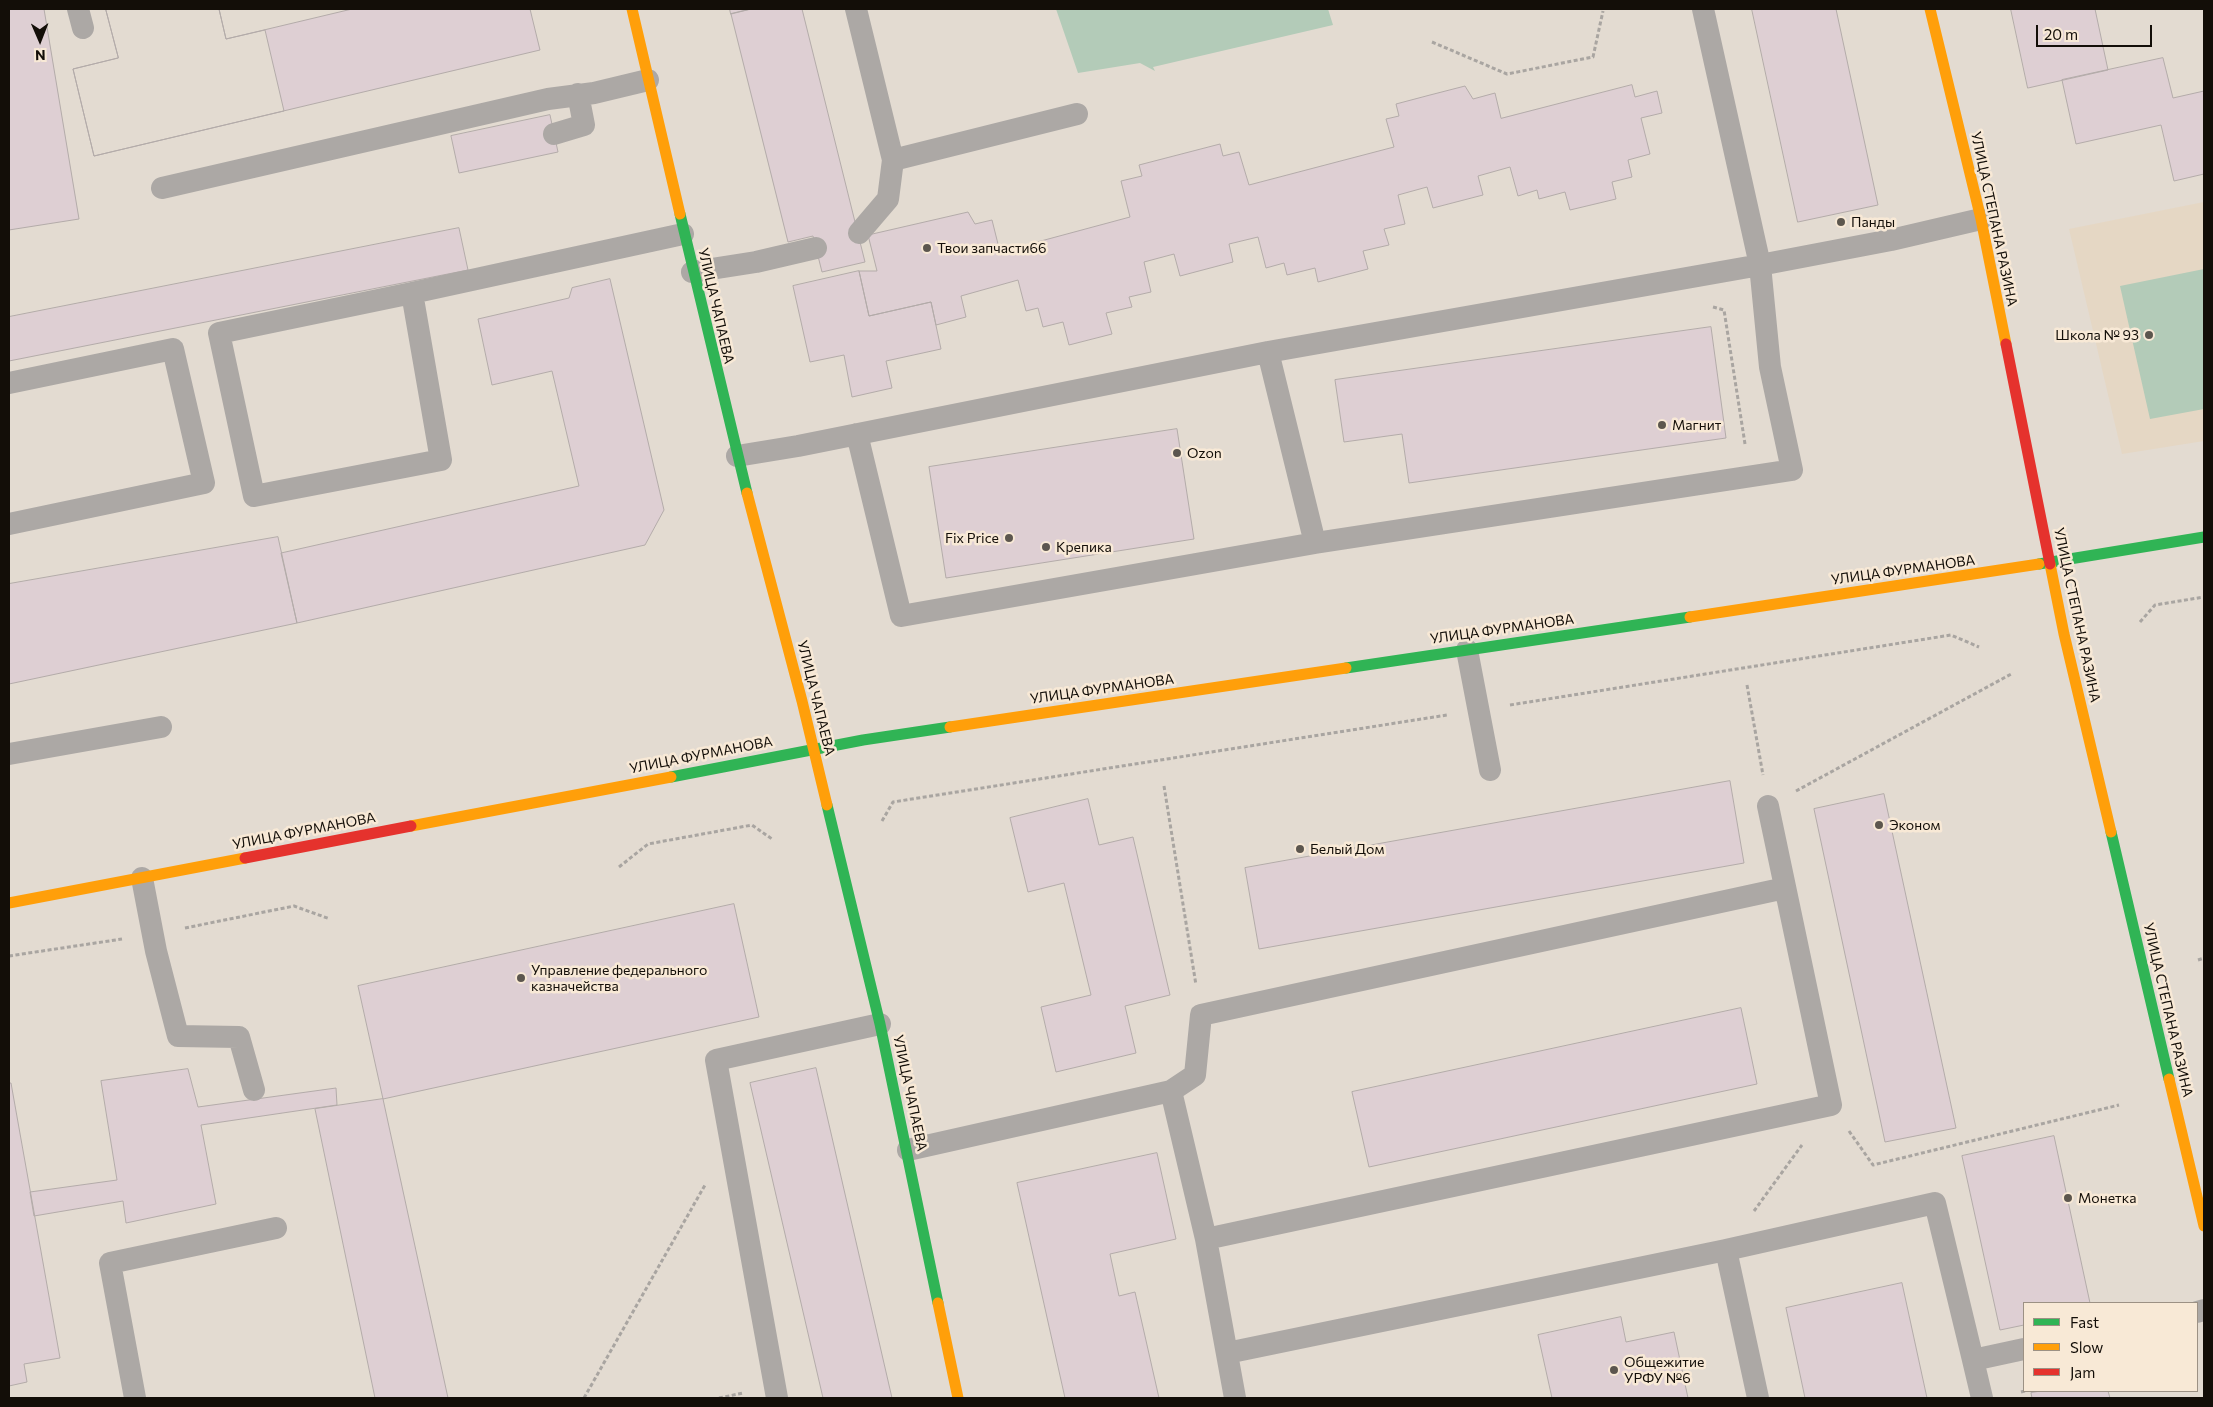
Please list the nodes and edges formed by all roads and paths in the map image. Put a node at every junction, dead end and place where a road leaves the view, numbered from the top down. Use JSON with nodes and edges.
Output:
{"nodes":[{"id":1,"x":632,"y":9,"type":"edge"},
{"id":2,"x":856,"y":9,"type":"edge"},
{"id":3,"x":1703,"y":9,"type":"edge"},
{"id":4,"x":1930,"y":9,"type":"edge"},
{"id":5,"x":1603,"y":11,"type":"dead end"},
{"id":6,"x":1432,"y":42,"type":"dead end"},
{"id":7,"x":648,"y":80,"type":"junction"},
{"id":8,"x":578,"y":94,"type":"junction"},
{"id":9,"x":1077,"y":114,"type":"dead end"},
{"id":10,"x":554,"y":134,"type":"dead end"},
{"id":11,"x":893,"y":160,"type":"junction"},
{"id":12,"x":162,"y":188,"type":"dead end"},
{"id":13,"x":1980,"y":220,"type":"junction"},
{"id":14,"x":858,"y":233,"type":"dead end"},
{"id":15,"x":684,"y":234,"type":"junction"},
{"id":16,"x":816,"y":248,"type":"dead end"},
{"id":17,"x":1760,"y":265,"type":"junction"},
{"id":18,"x":692,"y":272,"type":"junction"},
{"id":19,"x":412,"y":293,"type":"junction"},
{"id":20,"x":1710,"y":306,"type":"dead end"},
{"id":21,"x":1268,"y":352,"type":"junction"},
{"id":22,"x":9,"y":383,"type":"edge"},
{"id":23,"x":857,"y":434,"type":"junction"},
{"id":24,"x":736,"y":456,"type":"junction"},
{"id":25,"x":1746,"y":477,"type":"junction"},
{"id":26,"x":9,"y":524,"type":"edge"},
{"id":27,"x":2204,"y":537,"type":"edge"},
{"id":28,"x":1315,"y":543,"type":"junction"},
{"id":29,"x":2049,"y":563,"type":"junction"},
{"id":30,"x":2204,"y":598,"type":"edge"},
{"id":31,"x":2140,"y":622,"type":"dead end"},
{"id":32,"x":1979,"y":647,"type":"dead end"},
{"id":33,"x":1467,"y":650,"type":"junction"},
{"id":34,"x":2013,"y":673,"type":"dead end"},
{"id":35,"x":1747,"y":684,"type":"dead end"},
{"id":36,"x":1479,"y":710,"type":"junction"},
{"id":37,"x":161,"y":727,"type":"dead end"},
{"id":38,"x":814,"y":749,"type":"junction"},
{"id":39,"x":9,"y":754,"type":"edge"},
{"id":40,"x":1490,"y":770,"type":"dead end"},
{"id":41,"x":1164,"y":786,"type":"dead end"},
{"id":42,"x":1768,"y":806,"type":"junction"},
{"id":43,"x":882,"y":821,"type":"dead end"},
{"id":44,"x":772,"y":839,"type":"dead end"},
{"id":45,"x":618,"y":867,"type":"dead end"},
{"id":46,"x":142,"y":878,"type":"junction"},
{"id":47,"x":1785,"y":888,"type":"junction"},
{"id":48,"x":9,"y":903,"type":"edge"},
{"id":49,"x":2204,"y":958,"type":"edge"},
{"id":50,"x":2198,"y":960,"type":"dead end"},
{"id":51,"x":1201,"y":1015,"type":"junction"},
{"id":52,"x":880,"y":1024,"type":"junction"},
{"id":53,"x":254,"y":1090,"type":"dead end"},
{"id":54,"x":1171,"y":1091,"type":"junction"},
{"id":55,"x":1831,"y":1105,"type":"junction"},
{"id":56,"x":2119,"y":1105,"type":"dead end"},
{"id":57,"x":908,"y":1150,"type":"junction"},
{"id":58,"x":707,"y":1182,"type":"dead end"},
{"id":59,"x":2204,"y":1226,"type":"edge"},
{"id":60,"x":276,"y":1228,"type":"dead end"},
{"id":61,"x":1206,"y":1239,"type":"junction"},
{"id":62,"x":1726,"y":1250,"type":"junction"},
{"id":63,"x":2023,"y":1349,"type":"edge"},
{"id":64,"x":1227,"y":1353,"type":"junction"},
{"id":65,"x":1973,"y":1360,"type":"junction"},
{"id":66,"x":135,"y":1398,"type":"edge"},
{"id":67,"x":584,"y":1398,"type":"edge"},
{"id":68,"x":777,"y":1398,"type":"edge"},
{"id":69,"x":958,"y":1398,"type":"edge"},
{"id":70,"x":1235,"y":1398,"type":"edge"},
{"id":71,"x":1758,"y":1398,"type":"edge"},
{"id":72,"x":1982,"y":1398,"type":"edge"}],
"edges":[{"from":1,"to":7,"type":"main road","name":"УЛИЦА ЧАПАЕВА"},
{"from":2,"to":11,"type":"lane"},
{"from":3,"to":17,"type":"lane"},
{"from":4,"to":13,"type":"main road","name":"УЛИЦА СТЕПАНА РАЗИНА"},
{"from":5,"to":6,"type":"path"},
{"from":7,"to":8,"type":"lane"},
{"from":7,"to":15,"type":"main road","name":"УЛИЦА ЧАПАЕВА"},
{"from":8,"to":10,"type":"lane"},
{"from":8,"to":12,"type":"lane"},
{"from":9,"to":11,"type":"lane"},
{"from":11,"to":14,"type":"lane"},
{"from":13,"to":17,"type":"lane"},
{"from":13,"to":29,"type":"main road","name":"УЛИЦА СТЕПАНА РАЗИНА"},
{"from":15,"to":18,"type":"main road","name":"УЛИЦА ЧАПАЕВА"},
{"from":15,"to":19,"type":"lane"},
{"from":16,"to":18,"type":"lane"},
{"from":17,"to":21,"type":"lane"},
{"from":17,"to":25,"type":"lane"},
{"from":18,"to":24,"type":"main road","name":"УЛИЦА ЧАПАЕВА"},
{"from":19,"to":19,"type":"lane"},
{"from":20,"to":25,"type":"path"},
{"from":21,"to":23,"type":"lane"},
{"from":21,"to":28,"type":"lane"},
{"from":22,"to":26,"type":"lane"},
{"from":23,"to":24,"type":"lane"},
{"from":23,"to":28,"type":"lane"},
{"from":24,"to":38,"type":"main road","name":"УЛИЦА ЧАПАЕВА"},
{"from":25,"to":28,"type":"lane"},
{"from":27,"to":29,"type":"main road","name":"УЛИЦА ФУРМАНОВА"},
{"from":29,"to":33,"type":"main road","name":"УЛИЦА ФУРМАНОВА"},
{"from":29,"to":59,"type":"main road","name":"УЛИЦА СТЕПАНА РАЗИНА"},
{"from":30,"to":31,"type":"path"},
{"from":32,"to":36,"type":"path"},
{"from":33,"to":36,"type":"lane"},
{"from":33,"to":38,"type":"main road","name":"УЛИЦА ФУРМАНОВА"},
{"from":34,"to":42,"type":"path"},
{"from":35,"to":42,"type":"path"},
{"from":36,"to":40,"type":"lane"},
{"from":36,"to":43,"type":"path"},
{"from":37,"to":39,"type":"lane"},
{"from":38,"to":46,"type":"main road","name":"УЛИЦА ФУРМАНОВА"},
{"from":38,"to":52,"type":"main road","name":"УЛИЦА ЧАПАЕВА"},
{"from":41,"to":51,"type":"path"},
{"from":42,"to":47,"type":"lane"},
{"from":44,"to":45,"type":"path"},
{"from":46,"to":48,"type":"main road","name":"УЛИЦА ФУРМАНОВА"},
{"from":46,"to":53,"type":"lane"},
{"from":47,"to":51,"type":"lane"},
{"from":47,"to":55,"type":"lane"},
{"from":49,"to":50,"type":"path"},
{"from":51,"to":54,"type":"lane"},
{"from":52,"to":57,"type":"main road","name":"УЛИЦА ЧАПАЕВА"},
{"from":52,"to":68,"type":"lane"},
{"from":54,"to":57,"type":"lane"},
{"from":54,"to":61,"type":"lane"},
{"from":55,"to":56,"type":"path"},
{"from":55,"to":61,"type":"lane"},
{"from":55,"to":62,"type":"path"},
{"from":57,"to":69,"type":"main road","name":"УЛИЦА ЧАПАЕВА"},
{"from":58,"to":67,"type":"path"},
{"from":60,"to":66,"type":"lane"},
{"from":61,"to":64,"type":"lane"},
{"from":62,"to":64,"type":"lane"},
{"from":62,"to":65,"type":"lane"},
{"from":62,"to":71,"type":"lane"},
{"from":63,"to":65,"type":"lane"},
{"from":64,"to":70,"type":"lane"},
{"from":65,"to":72,"type":"lane"}]}
